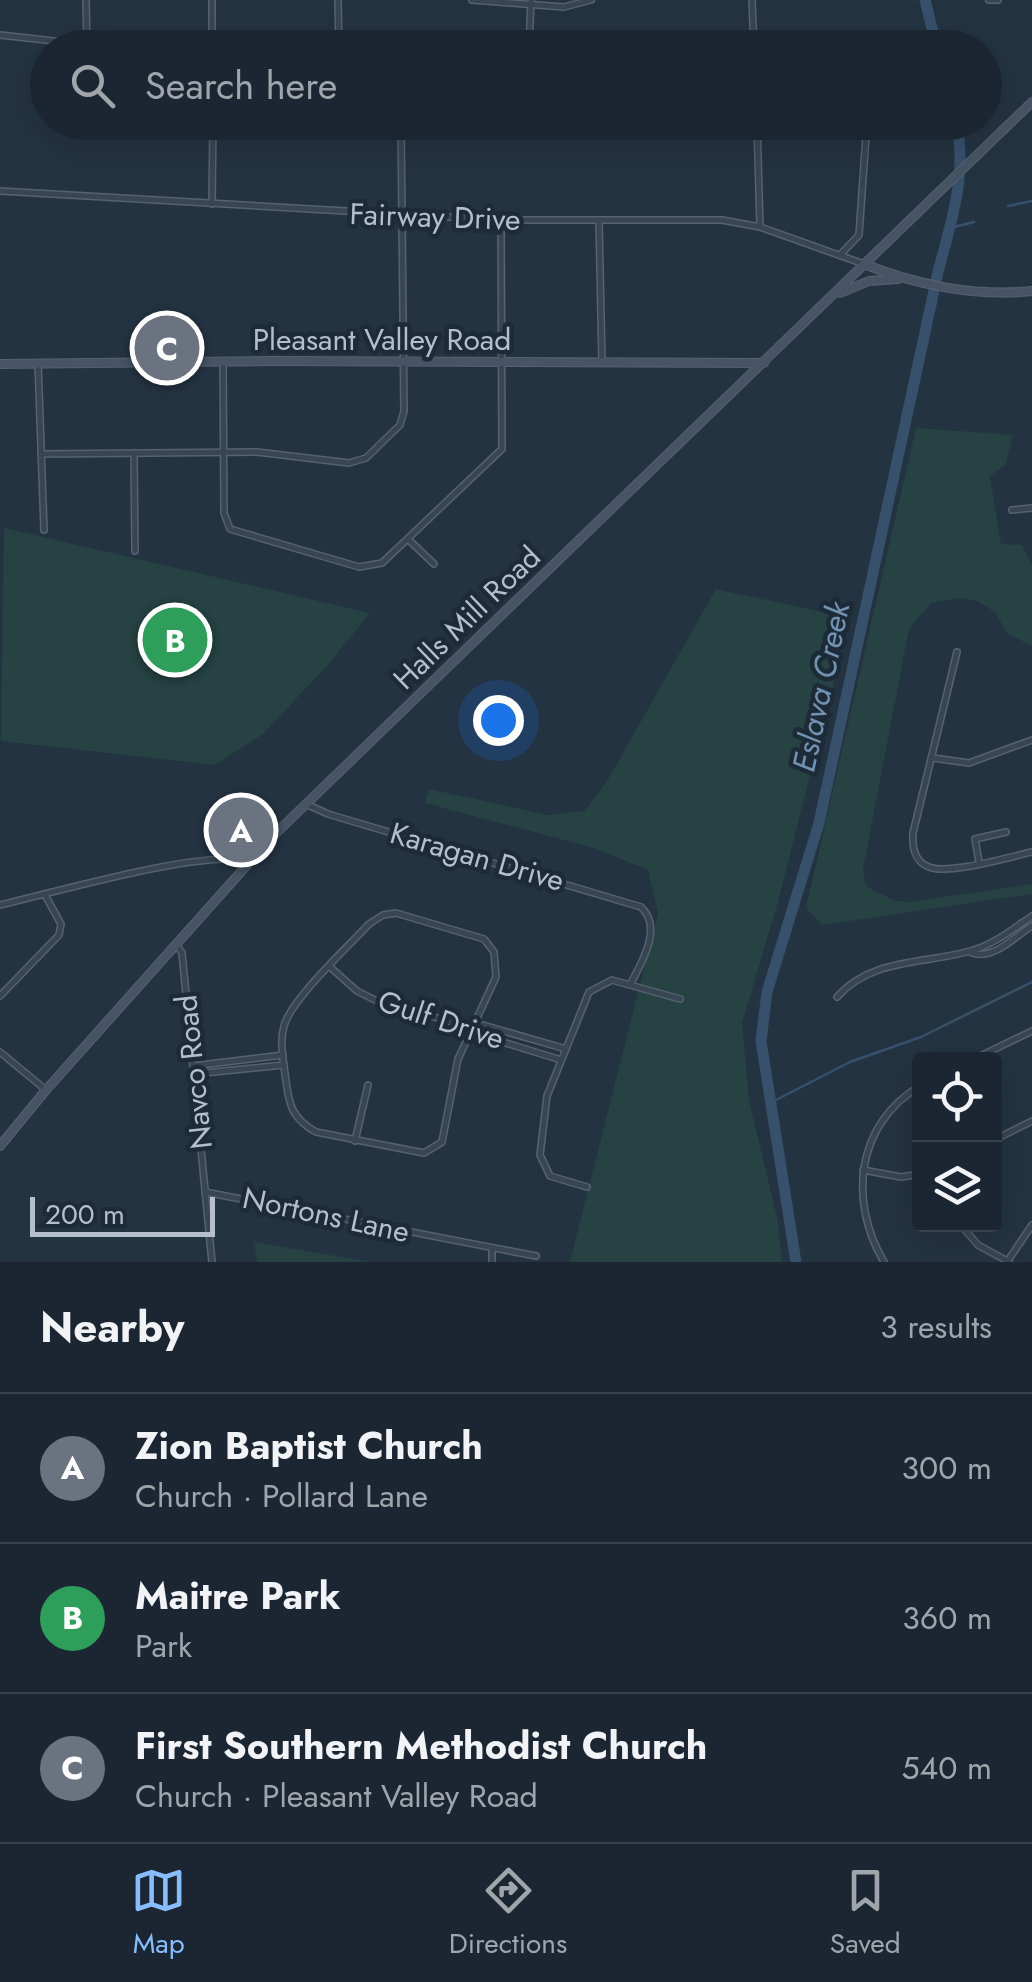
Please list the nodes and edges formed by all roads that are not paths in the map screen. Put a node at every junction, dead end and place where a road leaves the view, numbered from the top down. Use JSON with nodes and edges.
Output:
{"nodes":[{"id":1,"x":86,"y":0,"type":"edge"},
{"id":2,"x":212,"y":0,"type":"edge"},
{"id":3,"x":338,"y":0,"type":"edge"},
{"id":4,"x":472,"y":0,"type":"edge"},
{"id":5,"x":590,"y":0,"type":"edge"},
{"id":6,"x":752,"y":0,"type":"edge"},
{"id":7,"x":990,"y":0,"type":"edge"},
{"id":8,"x":998,"y":0,"type":"edge"},
{"id":9,"x":531,"y":3,"type":"edge"},
{"id":10,"x":87,"y":30,"type":"edge"},
{"id":11,"x":212,"y":30,"type":"edge"},
{"id":12,"x":338,"y":30,"type":"edge"},
{"id":13,"x":530,"y":30,"type":"edge"},
{"id":14,"x":753,"y":30,"type":"edge"},
{"id":15,"x":0,"y":35,"type":"edge"},
{"id":16,"x":30,"y":38,"type":"edge"},
{"id":17,"x":1032,"y":102,"type":"edge"},
{"id":18,"x":1002,"y":131,"type":"edge"},
{"id":19,"x":213,"y":140,"type":"edge"},
{"id":20,"x":401,"y":140,"type":"edge"},
{"id":21,"x":756,"y":140,"type":"edge"},
{"id":22,"x":865,"y":140,"type":"edge"},
{"id":23,"x":993,"y":140,"type":"edge"},
{"id":24,"x":0,"y":191,"type":"edge"},
{"id":25,"x":212,"y":206,"type":"junction"},
{"id":26,"x":401,"y":216,"type":"junction"},
{"id":27,"x":502,"y":220,"type":"junction"},
{"id":28,"x":600,"y":221,"type":"junction"},
{"id":29,"x":760,"y":227,"type":"junction"},
{"id":30,"x":840,"y":255,"type":"junction"},
{"id":31,"x":864,"y":264,"type":"junction"},
{"id":32,"x":916,"y":279,"type":"junction"},
{"id":33,"x":1032,"y":291,"type":"edge"},
{"id":34,"x":831,"y":297,"type":"junction"},
{"id":35,"x":223,"y":362,"type":"junction"},
{"id":36,"x":404,"y":362,"type":"junction"},
{"id":37,"x":503,"y":363,"type":"junction"},
{"id":38,"x":602,"y":363,"type":"junction"},
{"id":39,"x":764,"y":363,"type":"junction"},
{"id":40,"x":0,"y":364,"type":"edge"},
{"id":41,"x":38,"y":364,"type":"junction"},
{"id":42,"x":223,"y":452,"type":"junction"},
{"id":43,"x":134,"y":453,"type":"junction"},
{"id":44,"x":41,"y":454,"type":"junction"},
{"id":45,"x":1032,"y":508,"type":"edge"},
{"id":46,"x":1012,"y":510,"type":"dead end"},
{"id":47,"x":44,"y":530,"type":"dead end"},
{"id":48,"x":409,"y":540,"type":"junction"},
{"id":49,"x":134,"y":551,"type":"dead end"},
{"id":50,"x":434,"y":564,"type":"dead end"},
{"id":51,"x":957,"y":652,"type":"dead end"},
{"id":52,"x":1032,"y":740,"type":"edge"},
{"id":53,"x":932,"y":758,"type":"junction"},
{"id":54,"x":306,"y":804,"type":"junction"},
{"id":55,"x":1006,"y":832,"type":"dead end"},
{"id":56,"x":1032,"y":852,"type":"edge"},
{"id":57,"x":249,"y":862,"type":"junction"},
{"id":58,"x":980,"y":862,"type":"junction"},
{"id":59,"x":44,"y":896,"type":"junction"},
{"id":60,"x":0,"y":905,"type":"edge"},
{"id":61,"x":1032,"y":916,"type":"edge"},
{"id":62,"x":1032,"y":926,"type":"edge"},
{"id":63,"x":176,"y":944,"type":"junction"},
{"id":64,"x":969,"y":952,"type":"junction"},
{"id":65,"x":329,"y":966,"type":"junction"},
{"id":66,"x":631,"y":983,"type":"junction"},
{"id":67,"x":0,"y":996,"type":"edge"},
{"id":68,"x":837,"y":997,"type":"dead end"},
{"id":69,"x":680,"y":998,"type":"dead end"},
{"id":70,"x":472,"y":1028,"type":"junction"},
{"id":71,"x":1032,"y":1031,"type":"edge"},
{"id":72,"x":516,"y":1035,"type":"junction"},
{"id":73,"x":513,"y":1044,"type":"junction"},
{"id":74,"x":566,"y":1049,"type":"junction"},
{"id":75,"x":0,"y":1052,"type":"edge"},
{"id":76,"x":989,"y":1052,"type":"edge"},
{"id":77,"x":283,"y":1055,"type":"junction"},
{"id":78,"x":561,"y":1060,"type":"junction"},
{"id":79,"x":284,"y":1065,"type":"junction"},
{"id":80,"x":194,"y":1070,"type":"junction"},
{"id":81,"x":368,"y":1085,"type":"dead end"},
{"id":82,"x":46,"y":1090,"type":"junction"},
{"id":83,"x":912,"y":1093,"type":"edge"},
{"id":84,"x":1032,"y":1121,"type":"edge"},
{"id":85,"x":1002,"y":1136,"type":"edge"},
{"id":86,"x":355,"y":1140,"type":"junction"},
{"id":87,"x":0,"y":1146,"type":"edge"},
{"id":88,"x":863,"y":1170,"type":"junction"},
{"id":89,"x":912,"y":1175,"type":"edge"},
{"id":90,"x":586,"y":1187,"type":"dead end"},
{"id":91,"x":205,"y":1192,"type":"junction"},
{"id":92,"x":1032,"y":1226,"type":"edge"},
{"id":93,"x":967,"y":1232,"type":"edge"},
{"id":94,"x":492,"y":1248,"type":"junction"},
{"id":95,"x":536,"y":1256,"type":"dead end"},
{"id":96,"x":212,"y":1262,"type":"edge"},
{"id":97,"x":492,"y":1262,"type":"edge"},
{"id":98,"x":884,"y":1262,"type":"edge"},
{"id":99,"x":1008,"y":1262,"type":"edge"}],
"edges":[{"from":1,"to":10,"type":"street"},
{"from":2,"to":11,"type":"street"},
{"from":3,"to":12,"type":"street"},
{"from":4,"to":9,"type":"street"},
{"from":5,"to":9,"type":"street"},
{"from":6,"to":14,"type":"street"},
{"from":7,"to":8,"type":"street"},
{"from":9,"to":13,"type":"street"},
{"from":15,"to":16,"type":"street"},
{"from":17,"to":18,"type":"street","name":"Halls Mill Road"},
{"from":19,"to":25,"type":"street"},
{"from":20,"to":26,"type":"street"},
{"from":21,"to":29,"type":"street"},
{"from":22,"to":30,"type":"street"},
{"from":23,"to":31,"type":"street","name":"Halls Mill Road"},
{"from":24,"to":25,"type":"street","name":"Fairway Drive"},
{"from":25,"to":26,"type":"street","name":"Fairway Drive"},
{"from":26,"to":27,"type":"street","name":"Fairway Drive"},
{"from":26,"to":36,"type":"street"},
{"from":27,"to":28,"type":"street","name":"Fairway Drive"},
{"from":27,"to":37,"type":"street"},
{"from":28,"to":29,"type":"street","name":"Fairway Drive"},
{"from":28,"to":38,"type":"street"},
{"from":29,"to":30,"type":"street","name":"Fairway Drive"},
{"from":30,"to":31,"type":"street","name":"Fairway Drive"},
{"from":31,"to":32,"type":"street"},
{"from":31,"to":34,"type":"street","name":"Halls Mill Road"},
{"from":32,"to":33,"type":"street"},
{"from":32,"to":34,"type":"street"},
{"from":34,"to":39,"type":"street","name":"Halls Mill Road"},
{"from":35,"to":36,"type":"street","name":"Pleasant Valley Road"},
{"from":35,"to":41,"type":"street","name":"Pleasant Valley Road"},
{"from":35,"to":42,"type":"street"},
{"from":36,"to":37,"type":"street","name":"Pleasant Valley Road"},
{"from":36,"to":42,"type":"street"},
{"from":37,"to":38,"type":"street","name":"Pleasant Valley Road"},
{"from":37,"to":48,"type":"street"},
{"from":38,"to":39,"type":"street","name":"Pleasant Valley Road"},
{"from":39,"to":54,"type":"street","name":"Halls Mill Road"},
{"from":40,"to":41,"type":"street","name":"Pleasant Valley Road"},
{"from":41,"to":44,"type":"street"},
{"from":42,"to":43,"type":"street"},
{"from":42,"to":48,"type":"street"},
{"from":43,"to":44,"type":"street"},
{"from":43,"to":49,"type":"street"},
{"from":44,"to":47,"type":"street"},
{"from":45,"to":46,"type":"street"},
{"from":48,"to":50,"type":"street"},
{"from":51,"to":53,"type":"street"},
{"from":52,"to":53,"type":"street"},
{"from":53,"to":58,"type":"street"},
{"from":54,"to":57,"type":"street","name":"Halls Mill Road"},
{"from":54,"to":66,"type":"street","name":"Karagan Drive"},
{"from":55,"to":58,"type":"street"},
{"from":56,"to":58,"type":"street"},
{"from":57,"to":59,"type":"street"},
{"from":57,"to":63,"type":"street","name":"Halls Mill Road"},
{"from":59,"to":60,"type":"street"},
{"from":59,"to":67,"type":"street"},
{"from":61,"to":64,"type":"street"},
{"from":62,"to":64,"type":"street"},
{"from":63,"to":80,"type":"street","name":"Navco Road"},
{"from":63,"to":82,"type":"street","name":"Halls Mill Road"},
{"from":64,"to":68,"type":"street"},
{"from":65,"to":70,"type":"street","name":"Gulf Drive"},
{"from":65,"to":70,"type":"street"},
{"from":65,"to":77,"type":"street"},
{"from":66,"to":69,"type":"street"},
{"from":66,"to":74,"type":"street"},
{"from":70,"to":72,"type":"street"},
{"from":70,"to":73,"type":"street","name":"Gulf Drive"},
{"from":70,"to":86,"type":"street"},
{"from":71,"to":76,"type":"street"},
{"from":72,"to":73,"type":"street"},
{"from":72,"to":74,"type":"street"},
{"from":73,"to":78,"type":"street","name":"Gulf Drive"},
{"from":74,"to":78,"type":"street"},
{"from":75,"to":82,"type":"street"},
{"from":77,"to":79,"type":"street"},
{"from":77,"to":80,"type":"street"},
{"from":78,"to":90,"type":"street"},
{"from":79,"to":80,"type":"street"},
{"from":79,"to":86,"type":"street"},
{"from":80,"to":91,"type":"street","name":"Navco Road"},
{"from":81,"to":86,"type":"street"},
{"from":82,"to":87,"type":"street","name":"Halls Mill Road"},
{"from":83,"to":88,"type":"street"},
{"from":84,"to":85,"type":"street"},
{"from":88,"to":89,"type":"street"},
{"from":88,"to":98,"type":"street"},
{"from":91,"to":94,"type":"street","name":"Nortons Lane"},
{"from":91,"to":96,"type":"street","name":"Navco Road"},
{"from":92,"to":99,"type":"street"},
{"from":93,"to":99,"type":"street"},
{"from":94,"to":95,"type":"street","name":"Nortons Lane"},
{"from":94,"to":97,"type":"street"}]}
